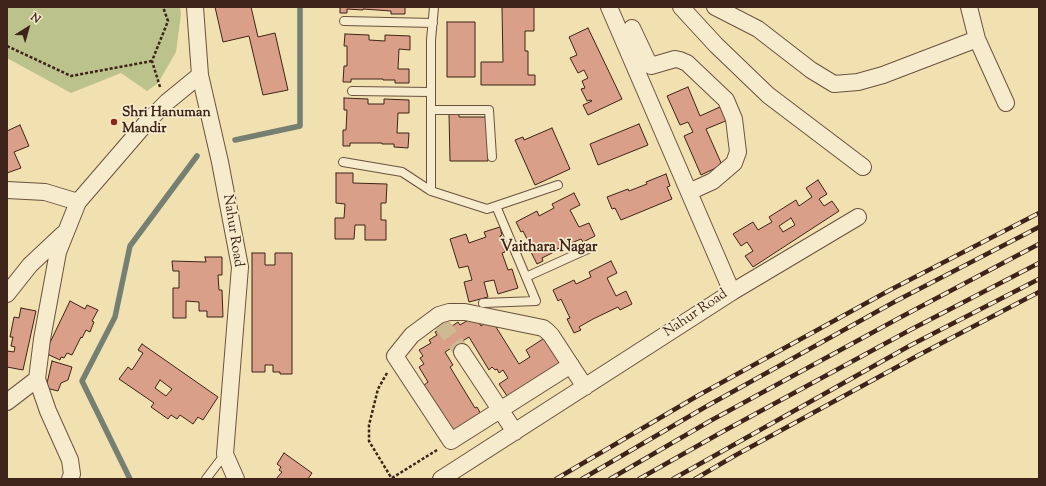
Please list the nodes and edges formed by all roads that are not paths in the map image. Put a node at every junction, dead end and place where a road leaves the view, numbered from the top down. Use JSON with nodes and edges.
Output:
{"nodes":[{"id":1,"x":195,"y":7,"type":"edge"},
{"id":2,"x":434,"y":7,"type":"edge"},
{"id":3,"x":609,"y":7,"type":"edge"},
{"id":4,"x":681,"y":7,"type":"edge"},
{"id":5,"x":715,"y":7,"type":"edge"},
{"id":6,"x":969,"y":7,"type":"edge"},
{"id":7,"x":344,"y":21,"type":"dead end"},
{"id":8,"x":433,"y":23,"type":"junction"},
{"id":9,"x":632,"y":28,"type":"dead end"},
{"id":10,"x":977,"y":39,"type":"junction"},
{"id":11,"x":634,"y":48,"type":"junction"},
{"id":12,"x":200,"y":75,"type":"junction"},
{"id":13,"x":352,"y":91,"type":"dead end"},
{"id":14,"x":431,"y":92,"type":"junction"},
{"id":15,"x":1006,"y":103,"type":"dead end"},
{"id":16,"x":431,"y":110,"type":"junction"},
{"id":17,"x":492,"y":157,"type":"dead end"},
{"id":18,"x":342,"y":162,"type":"dead end"},
{"id":19,"x":862,"y":167,"type":"dead end"},
{"id":20,"x":558,"y":185,"type":"dead end"},
{"id":21,"x":7,"y":190,"type":"edge"},
{"id":22,"x":431,"y":191,"type":"junction"},
{"id":23,"x":689,"y":192,"type":"junction"},
{"id":24,"x":78,"y":202,"type":"junction"},
{"id":25,"x":496,"y":206,"type":"junction"},
{"id":26,"x":858,"y":218,"type":"dead end"},
{"id":27,"x":67,"y":230,"type":"junction"},
{"id":28,"x":590,"y":248,"type":"dead end"},
{"id":29,"x":526,"y":277,"type":"junction"},
{"id":30,"x":732,"y":292,"type":"junction"},
{"id":31,"x":7,"y":294,"type":"edge"},
{"id":32,"x":483,"y":303,"type":"dead end"},
{"id":33,"x":462,"y":352,"type":"tunnel mouth"},
{"id":34,"x":571,"y":365,"type":"junction"},
{"id":35,"x":37,"y":379,"type":"junction"},
{"id":36,"x":585,"y":387,"type":"junction"},
{"id":37,"x":7,"y":402,"type":"edge"},
{"id":38,"x":501,"y":410,"type":"junction"},
{"id":39,"x":515,"y":432,"type":"junction"},
{"id":40,"x":225,"y":454,"type":"junction"},
{"id":41,"x":70,"y":479,"type":"edge"},
{"id":42,"x":206,"y":479,"type":"edge"},
{"id":43,"x":236,"y":479,"type":"edge"},
{"id":44,"x":441,"y":479,"type":"edge"}],
"edges":[{"from":1,"to":12,"type":"street","name":"Nahur Road"},
{"from":2,"to":8,"type":"lane"},
{"from":3,"to":11,"type":"street","name":"Nahur Road"},
{"from":4,"to":19,"type":"street"},
{"from":5,"to":10,"type":"street"},
{"from":6,"to":10,"type":"street"},
{"from":7,"to":8,"type":"lane"},
{"from":8,"to":14,"type":"lane"},
{"from":9,"to":11,"type":"street"},
{"from":10,"to":15,"type":"street"},
{"from":11,"to":23,"type":"street","name":"Nahur Road"},
{"from":11,"to":23,"type":"street"},
{"from":12,"to":24,"type":"street"},
{"from":12,"to":40,"type":"street","name":"Nahur Road"},
{"from":13,"to":14,"type":"lane"},
{"from":14,"to":16,"type":"lane"},
{"from":16,"to":17,"type":"lane"},
{"from":16,"to":22,"type":"lane"},
{"from":18,"to":22,"type":"lane"},
{"from":20,"to":25,"type":"lane"},
{"from":21,"to":24,"type":"street"},
{"from":22,"to":25,"type":"lane"},
{"from":23,"to":30,"type":"street","name":"Nahur Road"},
{"from":24,"to":27,"type":"street"},
{"from":25,"to":29,"type":"lane"},
{"from":26,"to":30,"type":"street"},
{"from":27,"to":31,"type":"street"},
{"from":27,"to":35,"type":"street"},
{"from":28,"to":29,"type":"lane"},
{"from":29,"to":32,"type":"lane"},
{"from":30,"to":36,"type":"street","name":"Nahur Road"},
{"from":33,"to":38,"type":"street"},
{"from":34,"to":36,"type":"street"},
{"from":34,"to":38,"type":"street"},
{"from":34,"to":38,"type":"street"},
{"from":35,"to":37,"type":"street"},
{"from":35,"to":41,"type":"street"},
{"from":36,"to":39,"type":"street","name":"Nahur Road"},
{"from":38,"to":39,"type":"street"},
{"from":39,"to":44,"type":"street","name":"Nahur Road"},
{"from":40,"to":42,"type":"lane"},
{"from":40,"to":43,"type":"street","name":"Nahur Road"}]}
